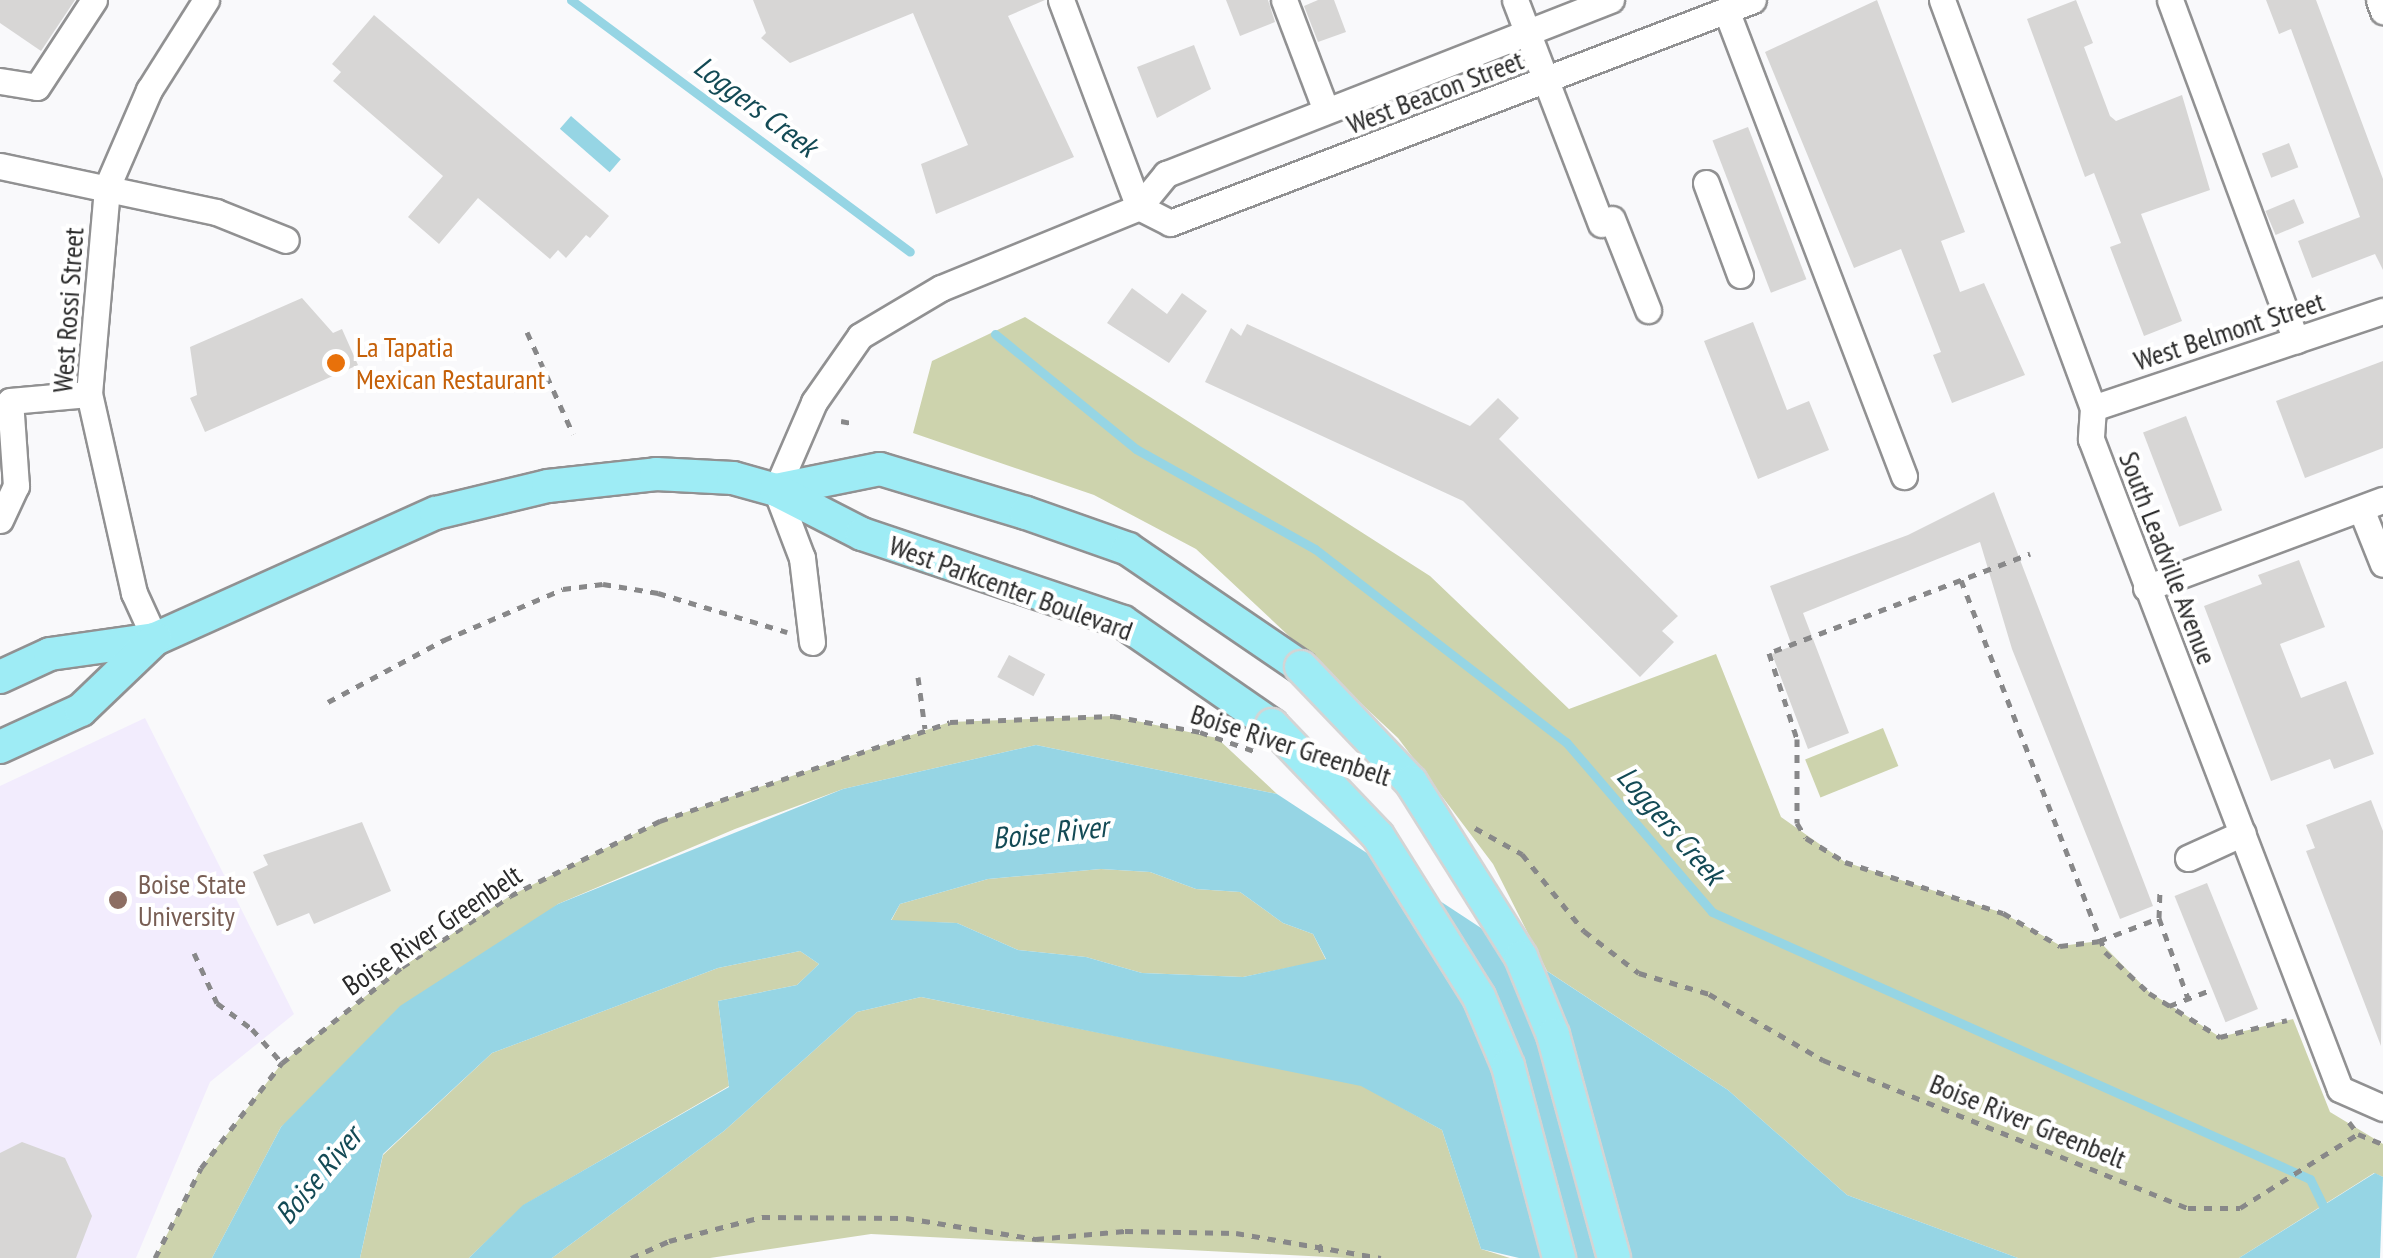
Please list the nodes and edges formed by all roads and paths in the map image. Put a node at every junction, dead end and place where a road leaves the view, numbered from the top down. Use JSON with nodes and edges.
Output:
{"nodes":[{"id":1,"x":94,"y":0,"type":"edge"},
{"id":2,"x":206,"y":0,"type":"edge"},
{"id":3,"x":1061,"y":0,"type":"edge"},
{"id":4,"x":1284,"y":0,"type":"edge"},
{"id":5,"x":1515,"y":0,"type":"edge"},
{"id":6,"x":1611,"y":0,"type":"edge"},
{"id":7,"x":1753,"y":0,"type":"edge"},
{"id":8,"x":1942,"y":0,"type":"edge"},
{"id":9,"x":2170,"y":0,"type":"edge"},
{"id":10,"x":2378,"y":0,"type":"edge"},
{"id":11,"x":1726,"y":10,"type":"junction"},
{"id":12,"x":2383,"y":12,"type":"edge"},
{"id":13,"x":1527,"y":31,"type":"junction"},
{"id":14,"x":0,"y":81,"type":"edge"},
{"id":15,"x":1547,"y":82,"type":"junction"},
{"id":16,"x":1325,"y":108,"type":"junction"},
{"id":17,"x":0,"y":166,"type":"edge"},
{"id":18,"x":1706,"y":183,"type":"dead end"},
{"id":19,"x":106,"y":187,"type":"junction"},
{"id":20,"x":1139,"y":206,"type":"junction"},
{"id":21,"x":286,"y":240,"type":"dead end"},
{"id":22,"x":1740,"y":276,"type":"dead end"},
{"id":23,"x":1648,"y":310,"type":"dead end"},
{"id":24,"x":2383,"y":311,"type":"edge"},
{"id":25,"x":527,"y":332,"type":"dead end"},
{"id":26,"x":2296,"y":340,"type":"junction"},
{"id":27,"x":89,"y":394,"type":"junction"},
{"id":28,"x":2093,"y":408,"type":"junction"},
{"id":29,"x":841,"y":422,"type":"dead end"},
{"id":30,"x":851,"y":423,"type":"dead end"},
{"id":31,"x":573,"y":434,"type":"dead end"},
{"id":32,"x":1904,"y":476,"type":"dead end"},
{"id":33,"x":776,"y":490,"type":"junction"},
{"id":34,"x":2372,"y":504,"type":"edge"},
{"id":35,"x":0,"y":520,"type":"edge"},
{"id":36,"x":2030,"y":554,"type":"dead end"},
{"id":37,"x":2383,"y":564,"type":"edge"},
{"id":38,"x":1960,"y":580,"type":"junction"},
{"id":39,"x":2146,"y":588,"type":"junction"},
{"id":40,"x":154,"y":639,"type":"junction"},
{"id":41,"x":812,"y":642,"type":"joint"},
{"id":42,"x":0,"y":677,"type":"edge"},
{"id":43,"x":918,"y":677,"type":"dead end"},
{"id":44,"x":328,"y":702,"type":"dead end"},
{"id":45,"x":926,"y":730,"type":"junction"},
{"id":46,"x":1271,"y":741,"type":"junction"},
{"id":47,"x":0,"y":747,"type":"edge"},
{"id":48,"x":1468,"y":826,"type":"dead end"},
{"id":49,"x":2243,"y":833,"type":"junction"},
{"id":50,"x":2188,"y":858,"type":"dead end"},
{"id":51,"x":2160,"y":888,"type":"dead end"},
{"id":52,"x":2159,"y":918,"type":"junction"},
{"id":53,"x":2100,"y":941,"type":"junction"},
{"id":54,"x":194,"y":953,"type":"dead end"},
{"id":55,"x":2208,"y":991,"type":"dead end"},
{"id":56,"x":2188,"y":998,"type":"junction"},
{"id":57,"x":2169,"y":1006,"type":"junction"},
{"id":58,"x":2294,"y":1019,"type":"dead end"},
{"id":59,"x":282,"y":1063,"type":"junction"},
{"id":60,"x":2383,"y":1108,"type":"edge"},
{"id":61,"x":2358,"y":1134,"type":"dead end"},
{"id":62,"x":1319,"y":1244,"type":"junction"},
{"id":63,"x":156,"y":1258,"type":"edge"},
{"id":64,"x":630,"y":1258,"type":"edge"},
{"id":65,"x":1323,"y":1258,"type":"edge"},
{"id":66,"x":1381,"y":1258,"type":"edge"},
{"id":67,"x":1560,"y":1258,"type":"edge"},
{"id":68,"x":1614,"y":1258,"type":"edge"}],
"edges":[{"from":1,"to":14,"type":"street"},
{"from":2,"to":19,"type":"street","name":"West Rossi Street"},
{"from":3,"to":20,"type":"street"},
{"from":4,"to":16,"type":"street"},
{"from":5,"to":13,"type":"street"},
{"from":6,"to":13,"type":"street","name":"West Beacon Street"},
{"from":7,"to":11,"type":"street","name":"West Beacon Street"},
{"from":8,"to":28,"type":"street","name":"South Leadville Avenue"},
{"from":9,"to":26,"type":"street"},
{"from":10,"to":12,"type":"street"},
{"from":11,"to":15,"type":"street","name":"West Beacon Street"},
{"from":11,"to":32,"type":"street"},
{"from":13,"to":15,"type":"street"},
{"from":13,"to":16,"type":"street","name":"West Beacon Street"},
{"from":15,"to":20,"type":"street","name":"West Beacon Street"},
{"from":15,"to":23,"type":"street"},
{"from":16,"to":20,"type":"street","name":"West Beacon Street"},
{"from":17,"to":19,"type":"street"},
{"from":18,"to":22,"type":"street"},
{"from":19,"to":21,"type":"street"},
{"from":19,"to":27,"type":"street","name":"West Rossi Street"},
{"from":20,"to":33,"type":"street","name":"West Beacon Street"},
{"from":24,"to":26,"type":"street","name":"West Belmont Street"},
{"from":25,"to":31,"type":"path"},
{"from":26,"to":28,"type":"street","name":"West Belmont Street"},
{"from":27,"to":35,"type":"street"},
{"from":27,"to":40,"type":"street","name":"West Rossi Street"},
{"from":28,"to":39,"type":"street","name":"South Leadville Avenue"},
{"from":29,"to":30,"type":"path"},
{"from":33,"to":40,"type":"main road","name":"West Parkcenter Boulevard"},
{"from":33,"to":41,"type":"street"},
{"from":33,"to":46,"type":"main road","name":"West Parkcenter Boulevard"},
{"from":33,"to":68,"type":"main road","name":"West Parkcenter Boulevard","bridge":true},
{"from":34,"to":37,"type":"street"},
{"from":34,"to":39,"type":"street"},
{"from":36,"to":38,"type":"path"},
{"from":38,"to":53,"type":"path"},
{"from":38,"to":53,"type":"path"},
{"from":39,"to":49,"type":"street","name":"South Leadville Avenue"},
{"from":40,"to":42,"type":"main road","name":"West Parkcenter Boulevard"},
{"from":40,"to":47,"type":"main road","name":"West Parkcenter Boulevard"},
{"from":41,"to":44,"type":"path"},
{"from":43,"to":45,"type":"path"},
{"from":45,"to":46,"type":"path","name":"Boise River Greenbelt"},
{"from":45,"to":59,"type":"path","name":"Boise River Greenbelt"},
{"from":46,"to":67,"type":"main road","name":"West Parkcenter Boulevard","bridge":true},
{"from":48,"to":61,"type":"path","name":"Boise River Greenbelt"},
{"from":49,"to":50,"type":"street"},
{"from":49,"to":60,"type":"street","name":"South Leadville Avenue"},
{"from":51,"to":52,"type":"path"},
{"from":52,"to":53,"type":"path"},
{"from":52,"to":56,"type":"path"},
{"from":53,"to":57,"type":"path"},
{"from":54,"to":59,"type":"path"},
{"from":55,"to":56,"type":"path"},
{"from":56,"to":57,"type":"path"},
{"from":57,"to":58,"type":"path"},
{"from":59,"to":63,"type":"path","name":"Boise River Greenbelt"},
{"from":62,"to":64,"type":"path"},
{"from":62,"to":65,"type":"path"},
{"from":62,"to":66,"type":"path"}]}
